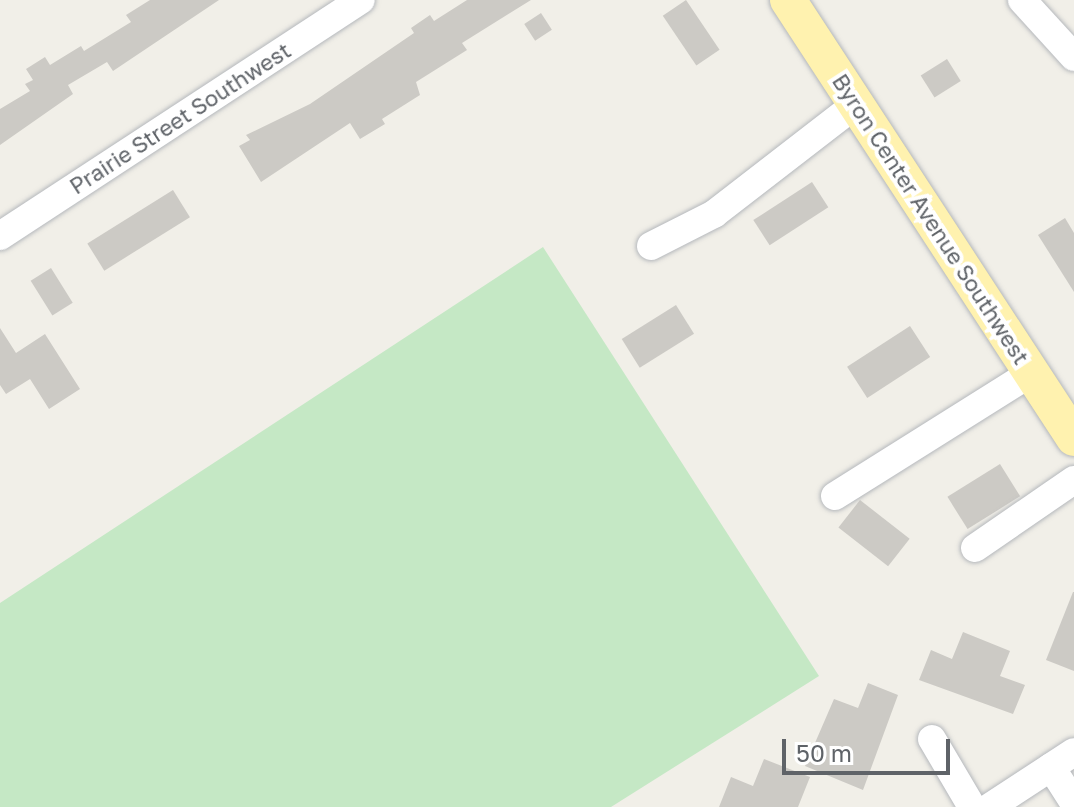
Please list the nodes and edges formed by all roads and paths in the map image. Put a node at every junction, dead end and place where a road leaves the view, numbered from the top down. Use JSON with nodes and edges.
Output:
{"nodes":[{"id":1,"x":361,"y":0,"type":"edge"},
{"id":2,"x":788,"y":0,"type":"edge"},
{"id":3,"x":1022,"y":0,"type":"edge"},
{"id":4,"x":1074,"y":57,"type":"edge"},
{"id":5,"x":855,"y":105,"type":"junction"},
{"id":6,"x":0,"y":236,"type":"edge"},
{"id":7,"x":651,"y":246,"type":"dead end"},
{"id":8,"x":1031,"y":373,"type":"junction"},
{"id":9,"x":1074,"y":438,"type":"edge"},
{"id":10,"x":1074,"y":480,"type":"edge"},
{"id":11,"x":835,"y":496,"type":"dead end"},
{"id":12,"x":975,"y":548,"type":"dead end"},
{"id":13,"x":932,"y":739,"type":"dead end"},
{"id":14,"x":1063,"y":760,"type":"edge"},
{"id":15,"x":1074,"y":803,"type":"edge"},
{"id":16,"x":972,"y":807,"type":"edge"},
{"id":17,"x":990,"y":807,"type":"edge"}],
"edges":[{"from":1,"to":6,"type":"street","name":"Prairie Street Southwest"},
{"from":2,"to":5,"type":"main road","name":"Byron Center Avenue Southwest"},
{"from":3,"to":4,"type":"street"},
{"from":5,"to":7,"type":"street"},
{"from":5,"to":8,"type":"main road","name":"Byron Center Avenue Southwest"},
{"from":8,"to":9,"type":"main road","name":"Byron Center Avenue Southwest"},
{"from":8,"to":11,"type":"street"},
{"from":10,"to":12,"type":"street"},
{"from":13,"to":16,"type":"street"},
{"from":14,"to":15,"type":"street"},
{"from":14,"to":17,"type":"street"}]}
